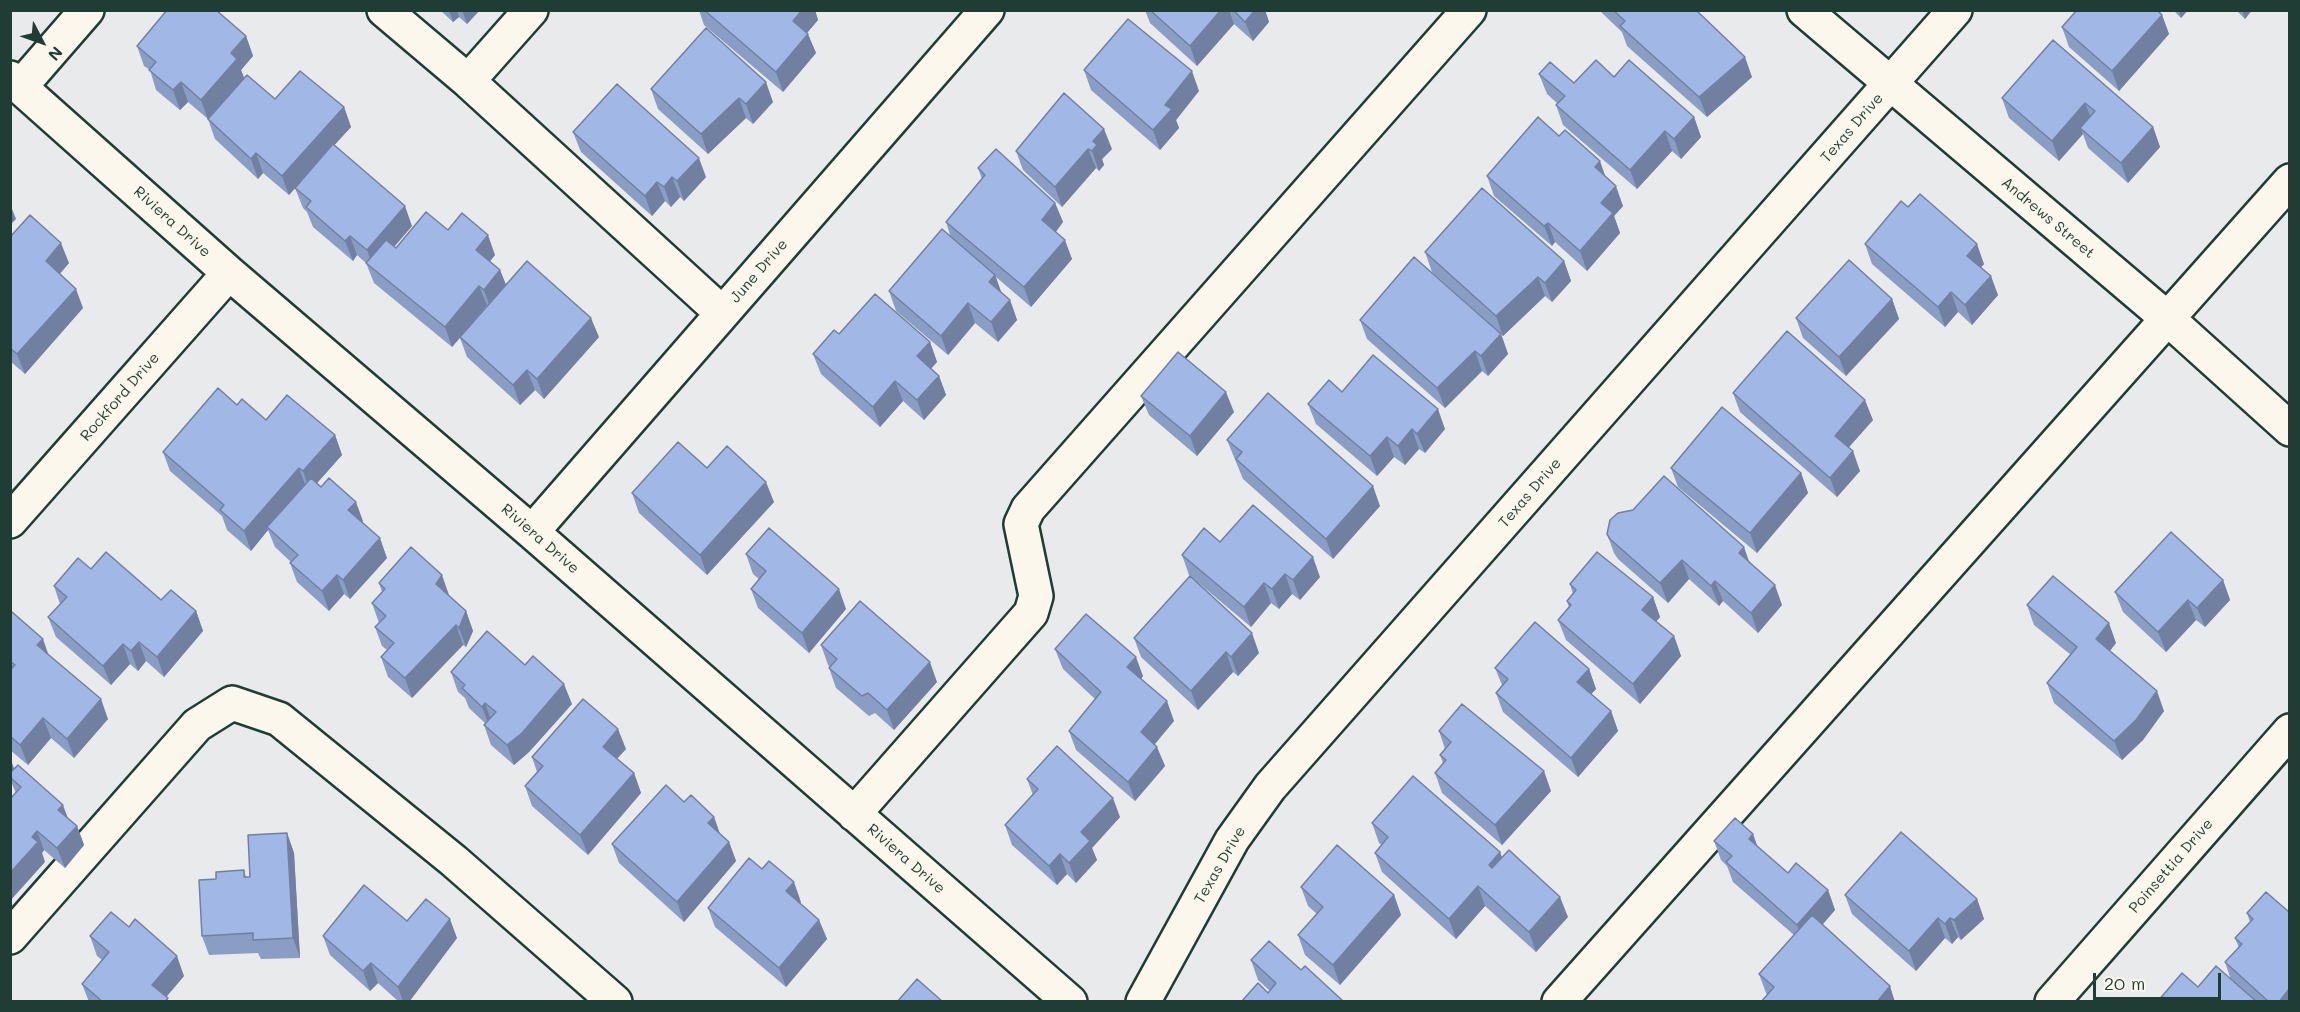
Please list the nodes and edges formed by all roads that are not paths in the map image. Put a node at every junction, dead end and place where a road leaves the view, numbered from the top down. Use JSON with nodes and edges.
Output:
{"nodes":[{"id":1,"x":87,"y":10,"type":"edge"},
{"id":2,"x":384,"y":10,"type":"edge"},
{"id":3,"x":531,"y":10,"type":"edge"},
{"id":4,"x":987,"y":10,"type":"edge"},
{"id":5,"x":1469,"y":10,"type":"edge"},
{"id":6,"x":1804,"y":10,"type":"edge"},
{"id":7,"x":1955,"y":10,"type":"edge"},
{"id":8,"x":468,"y":81,"type":"junction"},
{"id":9,"x":16,"y":82,"type":"edge"},
{"id":10,"x":1890,"y":85,"type":"junction"},
{"id":11,"x":2289,"y":181,"type":"edge"},
{"id":12,"x":229,"y":273,"type":"junction"},
{"id":13,"x":722,"y":313,"type":"junction"},
{"id":14,"x":2168,"y":319,"type":"junction"},
{"id":15,"x":2289,"y":429,"type":"edge"},
{"id":16,"x":10,"y":521,"type":"edge"},
{"id":17,"x":532,"y":531,"type":"junction"},
{"id":18,"x":2289,"y":731,"type":"edge"},
{"id":19,"x":854,"y":814,"type":"junction"},
{"id":20,"x":10,"y":937,"type":"edge"},
{"id":21,"x":615,"y":1002,"type":"edge"},
{"id":22,"x":1070,"y":1002,"type":"edge"},
{"id":23,"x":1143,"y":1002,"type":"edge"},
{"id":24,"x":1559,"y":1002,"type":"edge"},
{"id":25,"x":2052,"y":1002,"type":"edge"}],
"edges":[{"from":1,"to":9,"type":"street"},
{"from":2,"to":8,"type":"street"},
{"from":3,"to":8,"type":"street"},
{"from":4,"to":13,"type":"street","name":"June Drive"},
{"from":5,"to":19,"type":"street"},
{"from":6,"to":10,"type":"street","name":"Andrews Street"},
{"from":7,"to":10,"type":"street","name":"Texas Drive"},
{"from":8,"to":13,"type":"street"},
{"from":9,"to":12,"type":"street","name":"Riviera Drive"},
{"from":10,"to":14,"type":"street","name":"Andrews Street"},
{"from":10,"to":23,"type":"street","name":"Texas Drive"},
{"from":11,"to":14,"type":"street"},
{"from":12,"to":16,"type":"street","name":"Rockford Drive"},
{"from":12,"to":17,"type":"street","name":"Riviera Drive"},
{"from":13,"to":17,"type":"street","name":"June Drive"},
{"from":14,"to":15,"type":"street","name":"Andrews Street"},
{"from":14,"to":24,"type":"street"},
{"from":17,"to":19,"type":"street","name":"Riviera Drive"},
{"from":18,"to":25,"type":"street","name":"Poinsettia Drive"},
{"from":19,"to":22,"type":"street","name":"Riviera Drive"},
{"from":20,"to":21,"type":"street"}]}
